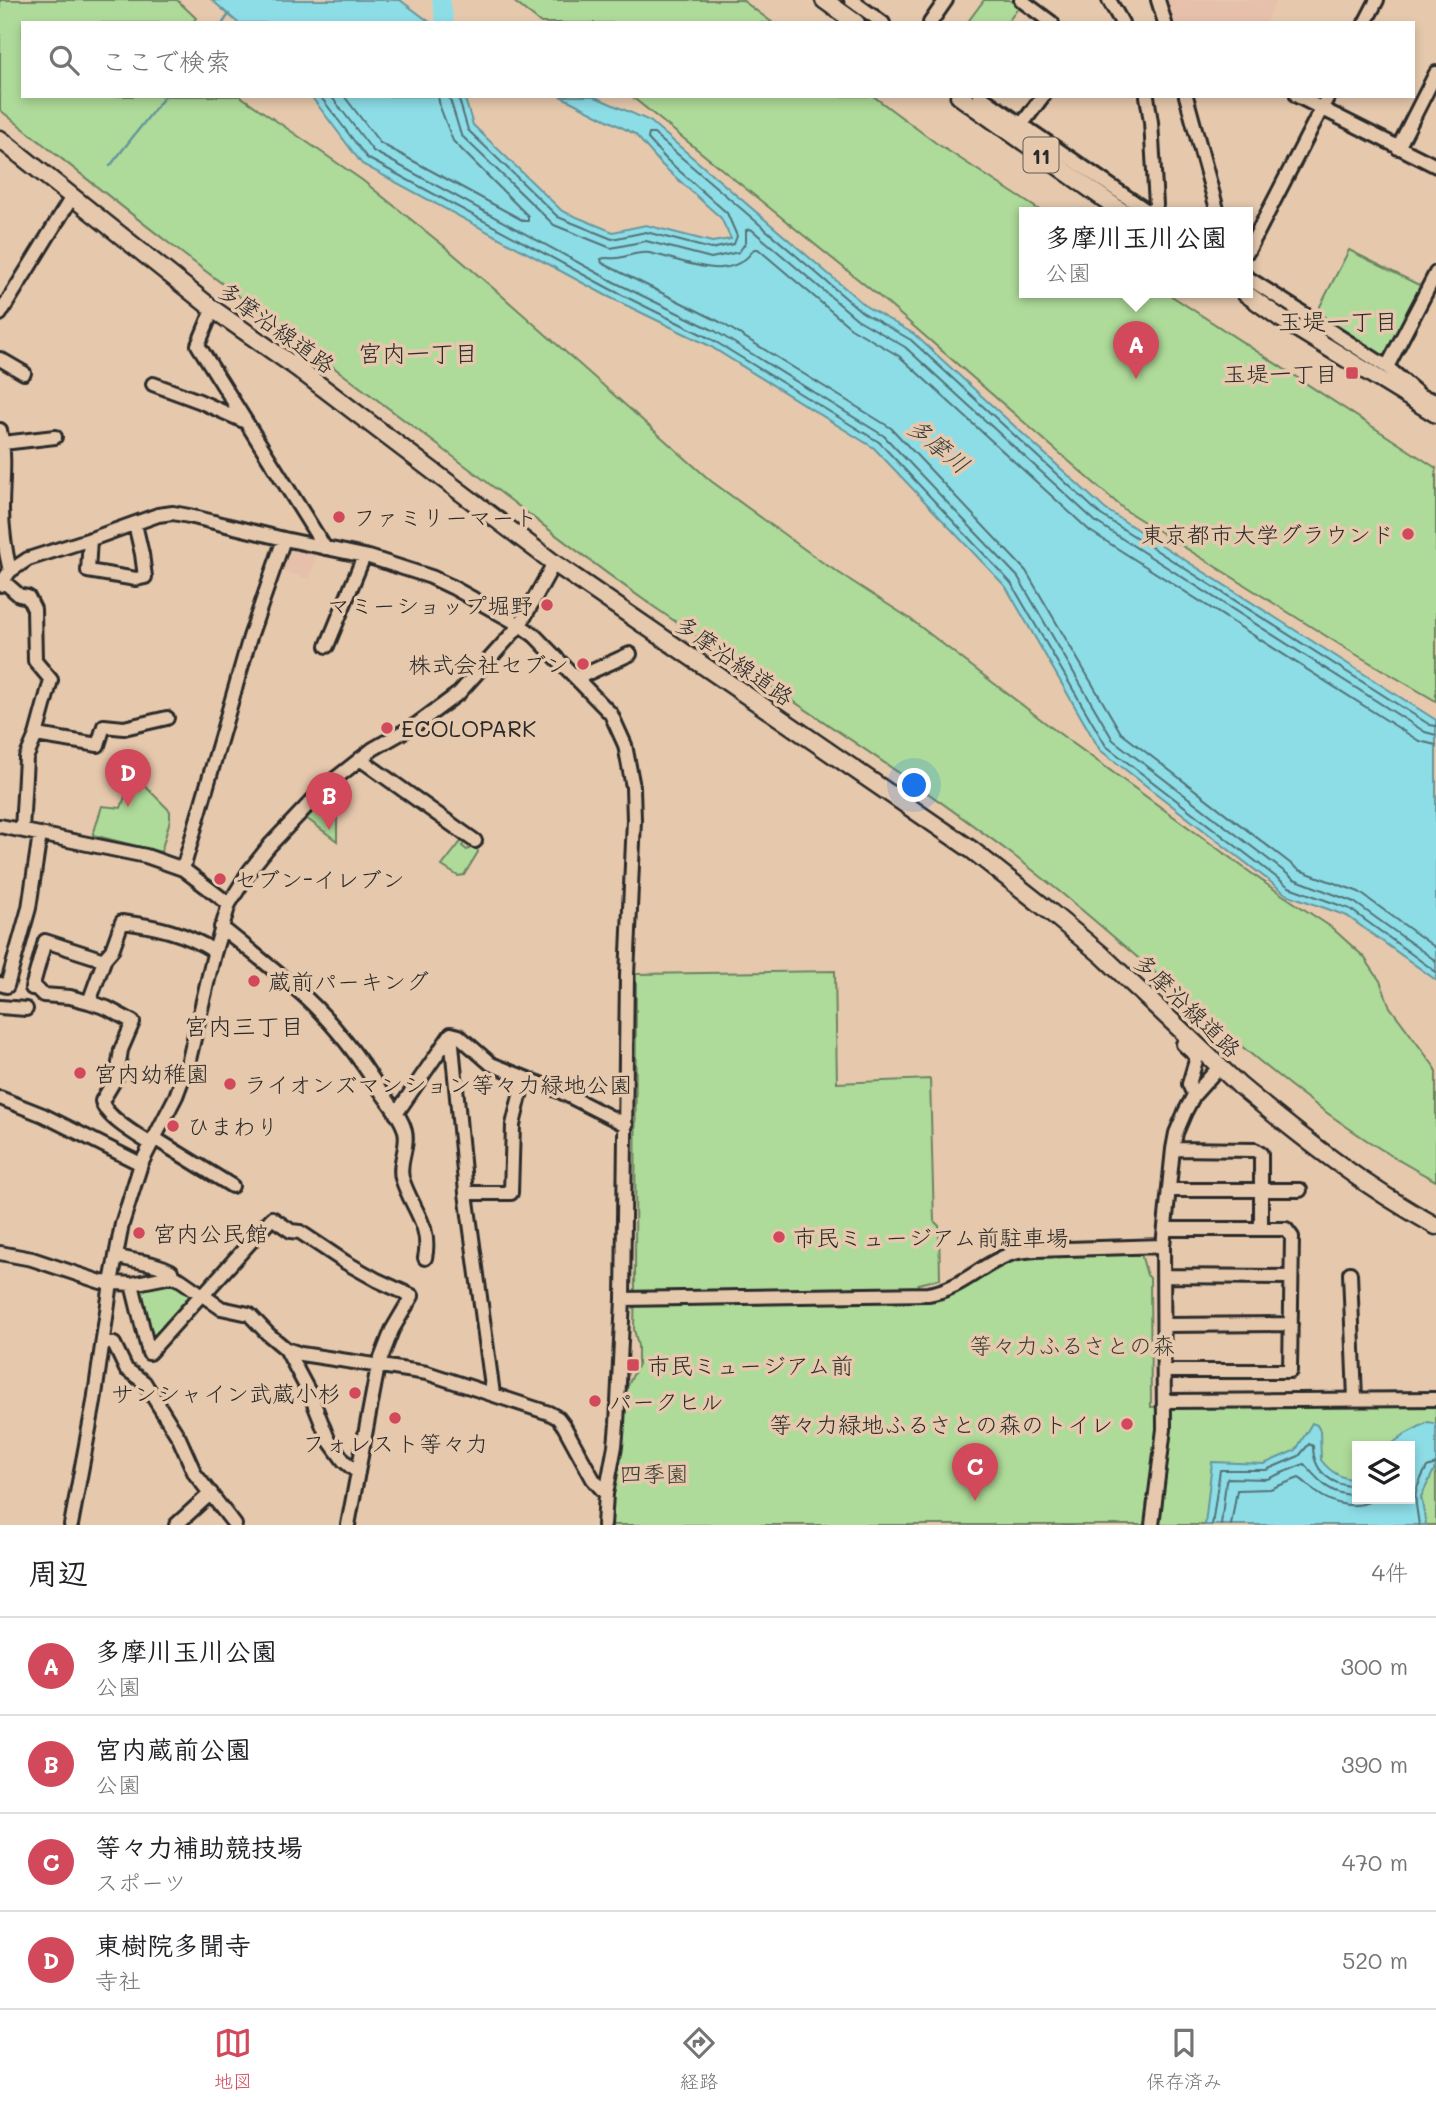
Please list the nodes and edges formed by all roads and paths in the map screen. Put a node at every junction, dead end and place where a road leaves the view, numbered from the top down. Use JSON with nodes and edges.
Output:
{"nodes":[{"id":1,"x":824,"y":0,"type":"edge"},
{"id":2,"x":851,"y":0,"type":"edge"},
{"id":3,"x":946,"y":0,"type":"edge"},
{"id":4,"x":1021,"y":0,"type":"edge"},
{"id":5,"x":1109,"y":0,"type":"edge"},
{"id":6,"x":1158,"y":0,"type":"edge"},
{"id":7,"x":1377,"y":0,"type":"edge"},
{"id":8,"x":853,"y":21,"type":"edge"},
{"id":9,"x":880,"y":21,"type":"edge"},
{"id":10,"x":931,"y":21,"type":"edge"},
{"id":11,"x":1049,"y":21,"type":"edge"},
{"id":12,"x":1121,"y":21,"type":"edge"},
{"id":13,"x":1164,"y":21,"type":"edge"},
{"id":14,"x":1366,"y":21,"type":"edge"},
{"id":15,"x":1436,"y":73,"type":"edge"},
{"id":16,"x":962,"y":98,"type":"edge"},
{"id":17,"x":983,"y":98,"type":"edge"},
{"id":18,"x":1042,"y":98,"type":"edge"},
{"id":19,"x":1147,"y":98,"type":"edge"},
{"id":20,"x":1187,"y":98,"type":"edge"},
{"id":21,"x":1301,"y":98,"type":"edge"},
{"id":22,"x":1327,"y":98,"type":"edge"},
{"id":23,"x":1321,"y":109,"type":"junction"},
{"id":24,"x":1022,"y":124,"type":"junction"},
{"id":25,"x":0,"y":139,"type":"edge"},
{"id":26,"x":1398,"y":148,"type":"junction"},
{"id":27,"x":1436,"y":166,"type":"edge"},
{"id":28,"x":72,"y":197,"type":"junction"},
{"id":29,"x":1116,"y":207,"type":"edge"},
{"id":30,"x":1142,"y":207,"type":"edge"},
{"id":31,"x":1155,"y":207,"type":"edge"},
{"id":32,"x":1217,"y":207,"type":"edge"},
{"id":33,"x":1253,"y":241,"type":"edge"},
{"id":34,"x":1436,"y":273,"type":"edge"},
{"id":35,"x":1253,"y":281,"type":"edge"},
{"id":36,"x":1252,"y":298,"type":"edge"},
{"id":37,"x":213,"y":309,"type":"junction"},
{"id":38,"x":0,"y":314,"type":"edge"},
{"id":39,"x":0,"y":359,"type":"edge"},
{"id":40,"x":1387,"y":368,"type":"junction"},
{"id":41,"x":24,"y":373,"type":"dead end"},
{"id":42,"x":153,"y":384,"type":"dead end"},
{"id":43,"x":1419,"y":400,"type":"junction"},
{"id":44,"x":1436,"y":401,"type":"edge"},
{"id":45,"x":1436,"y":414,"type":"edge"},
{"id":46,"x":247,"y":423,"type":"junction"},
{"id":47,"x":1,"y":437,"type":"edge"},
{"id":48,"x":55,"y":437,"type":"dead end"},
{"id":49,"x":135,"y":524,"type":"junction"},
{"id":50,"x":90,"y":539,"type":"junction"},
{"id":51,"x":284,"y":539,"type":"junction"},
{"id":52,"x":2,"y":545,"type":"edge"},
{"id":53,"x":326,"y":548,"type":"junction"},
{"id":54,"x":364,"y":556,"type":"junction"},
{"id":55,"x":554,"y":563,"type":"junction"},
{"id":56,"x":4,"y":579,"type":"edge"},
{"id":57,"x":520,"y":625,"type":"junction"},
{"id":58,"x":327,"y":646,"type":"dead end"},
{"id":59,"x":631,"y":654,"type":"dead end"},
{"id":60,"x":577,"y":678,"type":"junction"},
{"id":61,"x":167,"y":718,"type":"dead end"},
{"id":62,"x":36,"y":735,"type":"junction"},
{"id":63,"x":360,"y":759,"type":"junction"},
{"id":64,"x":0,"y":826,"type":"edge"},
{"id":65,"x":22,"y":830,"type":"junction"},
{"id":66,"x":40,"y":834,"type":"junction"},
{"id":67,"x":475,"y":841,"type":"dead end"},
{"id":68,"x":183,"y":869,"type":"junction"},
{"id":69,"x":229,"y":904,"type":"junction"},
{"id":70,"x":220,"y":928,"type":"junction"},
{"id":71,"x":214,"y":951,"type":"junction"},
{"id":72,"x":104,"y":960,"type":"junction"},
{"id":73,"x":0,"y":984,"type":"edge"},
{"id":74,"x":89,"y":1002,"type":"junction"},
{"id":75,"x":0,"y":1007,"type":"edge"},
{"id":76,"x":26,"y":1009,"type":"dead end"},
{"id":77,"x":451,"y":1034,"type":"junction"},
{"id":78,"x":1183,"y":1044,"type":"dead end"},
{"id":79,"x":1220,"y":1066,"type":"junction"},
{"id":80,"x":524,"y":1079,"type":"junction"},
{"id":81,"x":1194,"y":1094,"type":"junction"},
{"id":82,"x":0,"y":1098,"type":"edge"},
{"id":83,"x":397,"y":1114,"type":"junction"},
{"id":84,"x":626,"y":1125,"type":"junction"},
{"id":85,"x":153,"y":1141,"type":"junction"},
{"id":86,"x":1173,"y":1149,"type":"junction"},
{"id":87,"x":141,"y":1164,"type":"junction"},
{"id":88,"x":232,"y":1186,"type":"dead end"},
{"id":89,"x":1260,"y":1189,"type":"junction"},
{"id":90,"x":1169,"y":1190,"type":"junction"},
{"id":91,"x":1300,"y":1190,"type":"dead end"},
{"id":92,"x":466,"y":1193,"type":"junction"},
{"id":93,"x":1436,"y":1226,"type":"edge"},
{"id":94,"x":1165,"y":1229,"type":"junction"},
{"id":95,"x":1261,"y":1229,"type":"junction"},
{"id":96,"x":1163,"y":1246,"type":"junction"},
{"id":97,"x":0,"y":1253,"type":"edge"},
{"id":98,"x":116,"y":1256,"type":"junction"},
{"id":99,"x":425,"y":1258,"type":"dead end"},
{"id":100,"x":1350,"y":1273,"type":"dead end"},
{"id":101,"x":172,"y":1276,"type":"junction"},
{"id":102,"x":1163,"y":1276,"type":"junction"},
{"id":103,"x":1291,"y":1277,"type":"junction"},
{"id":104,"x":111,"y":1283,"type":"junction"},
{"id":105,"x":132,"y":1284,"type":"junction"},
{"id":106,"x":202,"y":1295,"type":"junction"},
{"id":107,"x":623,"y":1299,"type":"junction"},
{"id":108,"x":1291,"y":1324,"type":"junction"},
{"id":109,"x":1164,"y":1325,"type":"junction"},
{"id":110,"x":103,"y":1341,"type":"junction"},
{"id":111,"x":286,"y":1349,"type":"junction"},
{"id":112,"x":378,"y":1366,"type":"junction"},
{"id":113,"x":1164,"y":1371,"type":"junction"},
{"id":114,"x":493,"y":1394,"type":"junction"},
{"id":115,"x":1355,"y":1399,"type":"junction"},
{"id":116,"x":1436,"y":1399,"type":"edge"},
{"id":117,"x":1165,"y":1401,"type":"junction"},
{"id":118,"x":358,"y":1473,"type":"junction"},
{"id":119,"x":211,"y":1493,"type":"junction"},
{"id":120,"x":606,"y":1494,"type":"junction"},
{"id":121,"x":71,"y":1525,"type":"edge"},
{"id":122,"x":176,"y":1525,"type":"edge"},
{"id":123,"x":235,"y":1525,"type":"edge"},
{"id":124,"x":348,"y":1525,"type":"edge"},
{"id":125,"x":604,"y":1525,"type":"edge"},
{"id":126,"x":1152,"y":1525,"type":"edge"}],
"edges":[{"from":1,"to":8,"type":"main road"},
{"from":2,"to":9,"type":"street"},
{"from":3,"to":10,"type":"street"},
{"from":4,"to":11,"type":"street"},
{"from":5,"to":12,"type":"street"},
{"from":6,"to":13,"type":"street"},
{"from":7,"to":14,"type":"street"},
{"from":15,"to":26,"type":"street"},
{"from":16,"to":29,"type":"main road","number":"11"},
{"from":17,"to":24,"type":"street"},
{"from":18,"to":24,"type":"street"},
{"from":19,"to":31,"type":"street"},
{"from":20,"to":32,"type":"street"},
{"from":21,"to":23,"type":"street"},
{"from":22,"to":23,"type":"street"},
{"from":23,"to":26,"type":"street"},
{"from":23,"to":33,"type":"street"},
{"from":24,"to":30,"type":"street"},
{"from":25,"to":28,"type":"main road","name":"多摩沿線道路"},
{"from":26,"to":27,"type":"street"},
{"from":28,"to":37,"type":"main road","name":"多摩沿線道路"},
{"from":28,"to":38,"type":"street"},
{"from":34,"to":40,"type":"street"},
{"from":35,"to":40,"type":"street"},
{"from":36,"to":43,"type":"main road"},
{"from":37,"to":46,"type":"street"},
{"from":37,"to":55,"type":"main road","name":"多摩沿線道路"},
{"from":39,"to":41,"type":"street"},
{"from":40,"to":43,"type":"street"},
{"from":42,"to":46,"type":"street"},
{"from":43,"to":44,"type":"street"},
{"from":43,"to":45,"type":"main road"},
{"from":46,"to":53,"type":"street"},
{"from":47,"to":48,"type":"street"},
{"from":47,"to":52,"type":"street"},
{"from":49,"to":50,"type":"street"},
{"from":49,"to":50,"type":"street"},
{"from":49,"to":51,"type":"street"},
{"from":50,"to":56,"type":"street"},
{"from":51,"to":53,"type":"street"},
{"from":51,"to":68,"type":"street"},
{"from":52,"to":56,"type":"street"},
{"from":53,"to":54,"type":"street"},
{"from":54,"to":57,"type":"street"},
{"from":54,"to":58,"type":"street"},
{"from":55,"to":57,"type":"street"},
{"from":55,"to":79,"type":"main road","name":"多摩沿線道路"},
{"from":56,"to":62,"type":"street"},
{"from":57,"to":60,"type":"street"},
{"from":57,"to":63,"type":"street"},
{"from":59,"to":60,"type":"street"},
{"from":60,"to":84,"type":"street"},
{"from":61,"to":62,"type":"street"},
{"from":62,"to":65,"type":"street"},
{"from":63,"to":67,"type":"street"},
{"from":63,"to":69,"type":"street"},
{"from":64,"to":65,"type":"street"},
{"from":65,"to":66,"type":"street"},
{"from":66,"to":68,"type":"street"},
{"from":66,"to":73,"type":"street"},
{"from":68,"to":69,"type":"street"},
{"from":69,"to":70,"type":"street"},
{"from":70,"to":71,"type":"street"},
{"from":70,"to":83,"type":"street"},
{"from":71,"to":72,"type":"street"},
{"from":71,"to":85,"type":"street"},
{"from":72,"to":74,"type":"street"},
{"from":72,"to":74,"type":"street"},
{"from":74,"to":85,"type":"street"},
{"from":75,"to":76,"type":"street"},
{"from":77,"to":80,"type":"street"},
{"from":77,"to":83,"type":"street"},
{"from":77,"to":92,"type":"street"},
{"from":78,"to":81,"type":"street"},
{"from":79,"to":81,"type":"street"},
{"from":79,"to":93,"type":"main road","name":"多摩沿線道路"},
{"from":80,"to":84,"type":"street"},
{"from":80,"to":92,"type":"street"},
{"from":81,"to":86,"type":"street"},
{"from":82,"to":87,"type":"street"},
{"from":83,"to":99,"type":"street"},
{"from":84,"to":107,"type":"street"},
{"from":85,"to":87,"type":"street"},
{"from":85,"to":88,"type":"street"},
{"from":86,"to":89,"type":"street"},
{"from":86,"to":90,"type":"street"},
{"from":87,"to":98,"type":"street"},
{"from":89,"to":90,"type":"street"},
{"from":89,"to":91,"type":"street"},
{"from":89,"to":95,"type":"street"},
{"from":90,"to":94,"type":"street"},
{"from":92,"to":114,"type":"street"},
{"from":94,"to":95,"type":"street"},
{"from":94,"to":96,"type":"street"},
{"from":95,"to":103,"type":"street"},
{"from":96,"to":102,"type":"street"},
{"from":96,"to":107,"type":"street"},
{"from":97,"to":104,"type":"street"},
{"from":98,"to":101,"type":"street"},
{"from":98,"to":104,"type":"street"},
{"from":100,"to":115,"type":"street"},
{"from":101,"to":105,"type":"street"},
{"from":101,"to":106,"type":"street"},
{"from":102,"to":103,"type":"street"},
{"from":102,"to":109,"type":"street"},
{"from":103,"to":108,"type":"street"},
{"from":104,"to":105,"type":"street"},
{"from":104,"to":110,"type":"street"},
{"from":105,"to":106,"type":"street"},
{"from":106,"to":111,"type":"street"},
{"from":106,"to":112,"type":"street"},
{"from":107,"to":120,"type":"street"},
{"from":108,"to":109,"type":"street"},
{"from":108,"to":113,"type":"street"},
{"from":109,"to":113,"type":"street"},
{"from":110,"to":119,"type":"street"},
{"from":110,"to":121,"type":"street"},
{"from":111,"to":112,"type":"street"},
{"from":111,"to":118,"type":"street"},
{"from":112,"to":114,"type":"street"},
{"from":112,"to":118,"type":"street"},
{"from":113,"to":117,"type":"street"},
{"from":114,"to":120,"type":"street"},
{"from":115,"to":116,"type":"street"},
{"from":115,"to":117,"type":"street"},
{"from":117,"to":126,"type":"street"},
{"from":118,"to":124,"type":"street"},
{"from":119,"to":122,"type":"street"},
{"from":119,"to":123,"type":"street"},
{"from":120,"to":125,"type":"street"}]}
